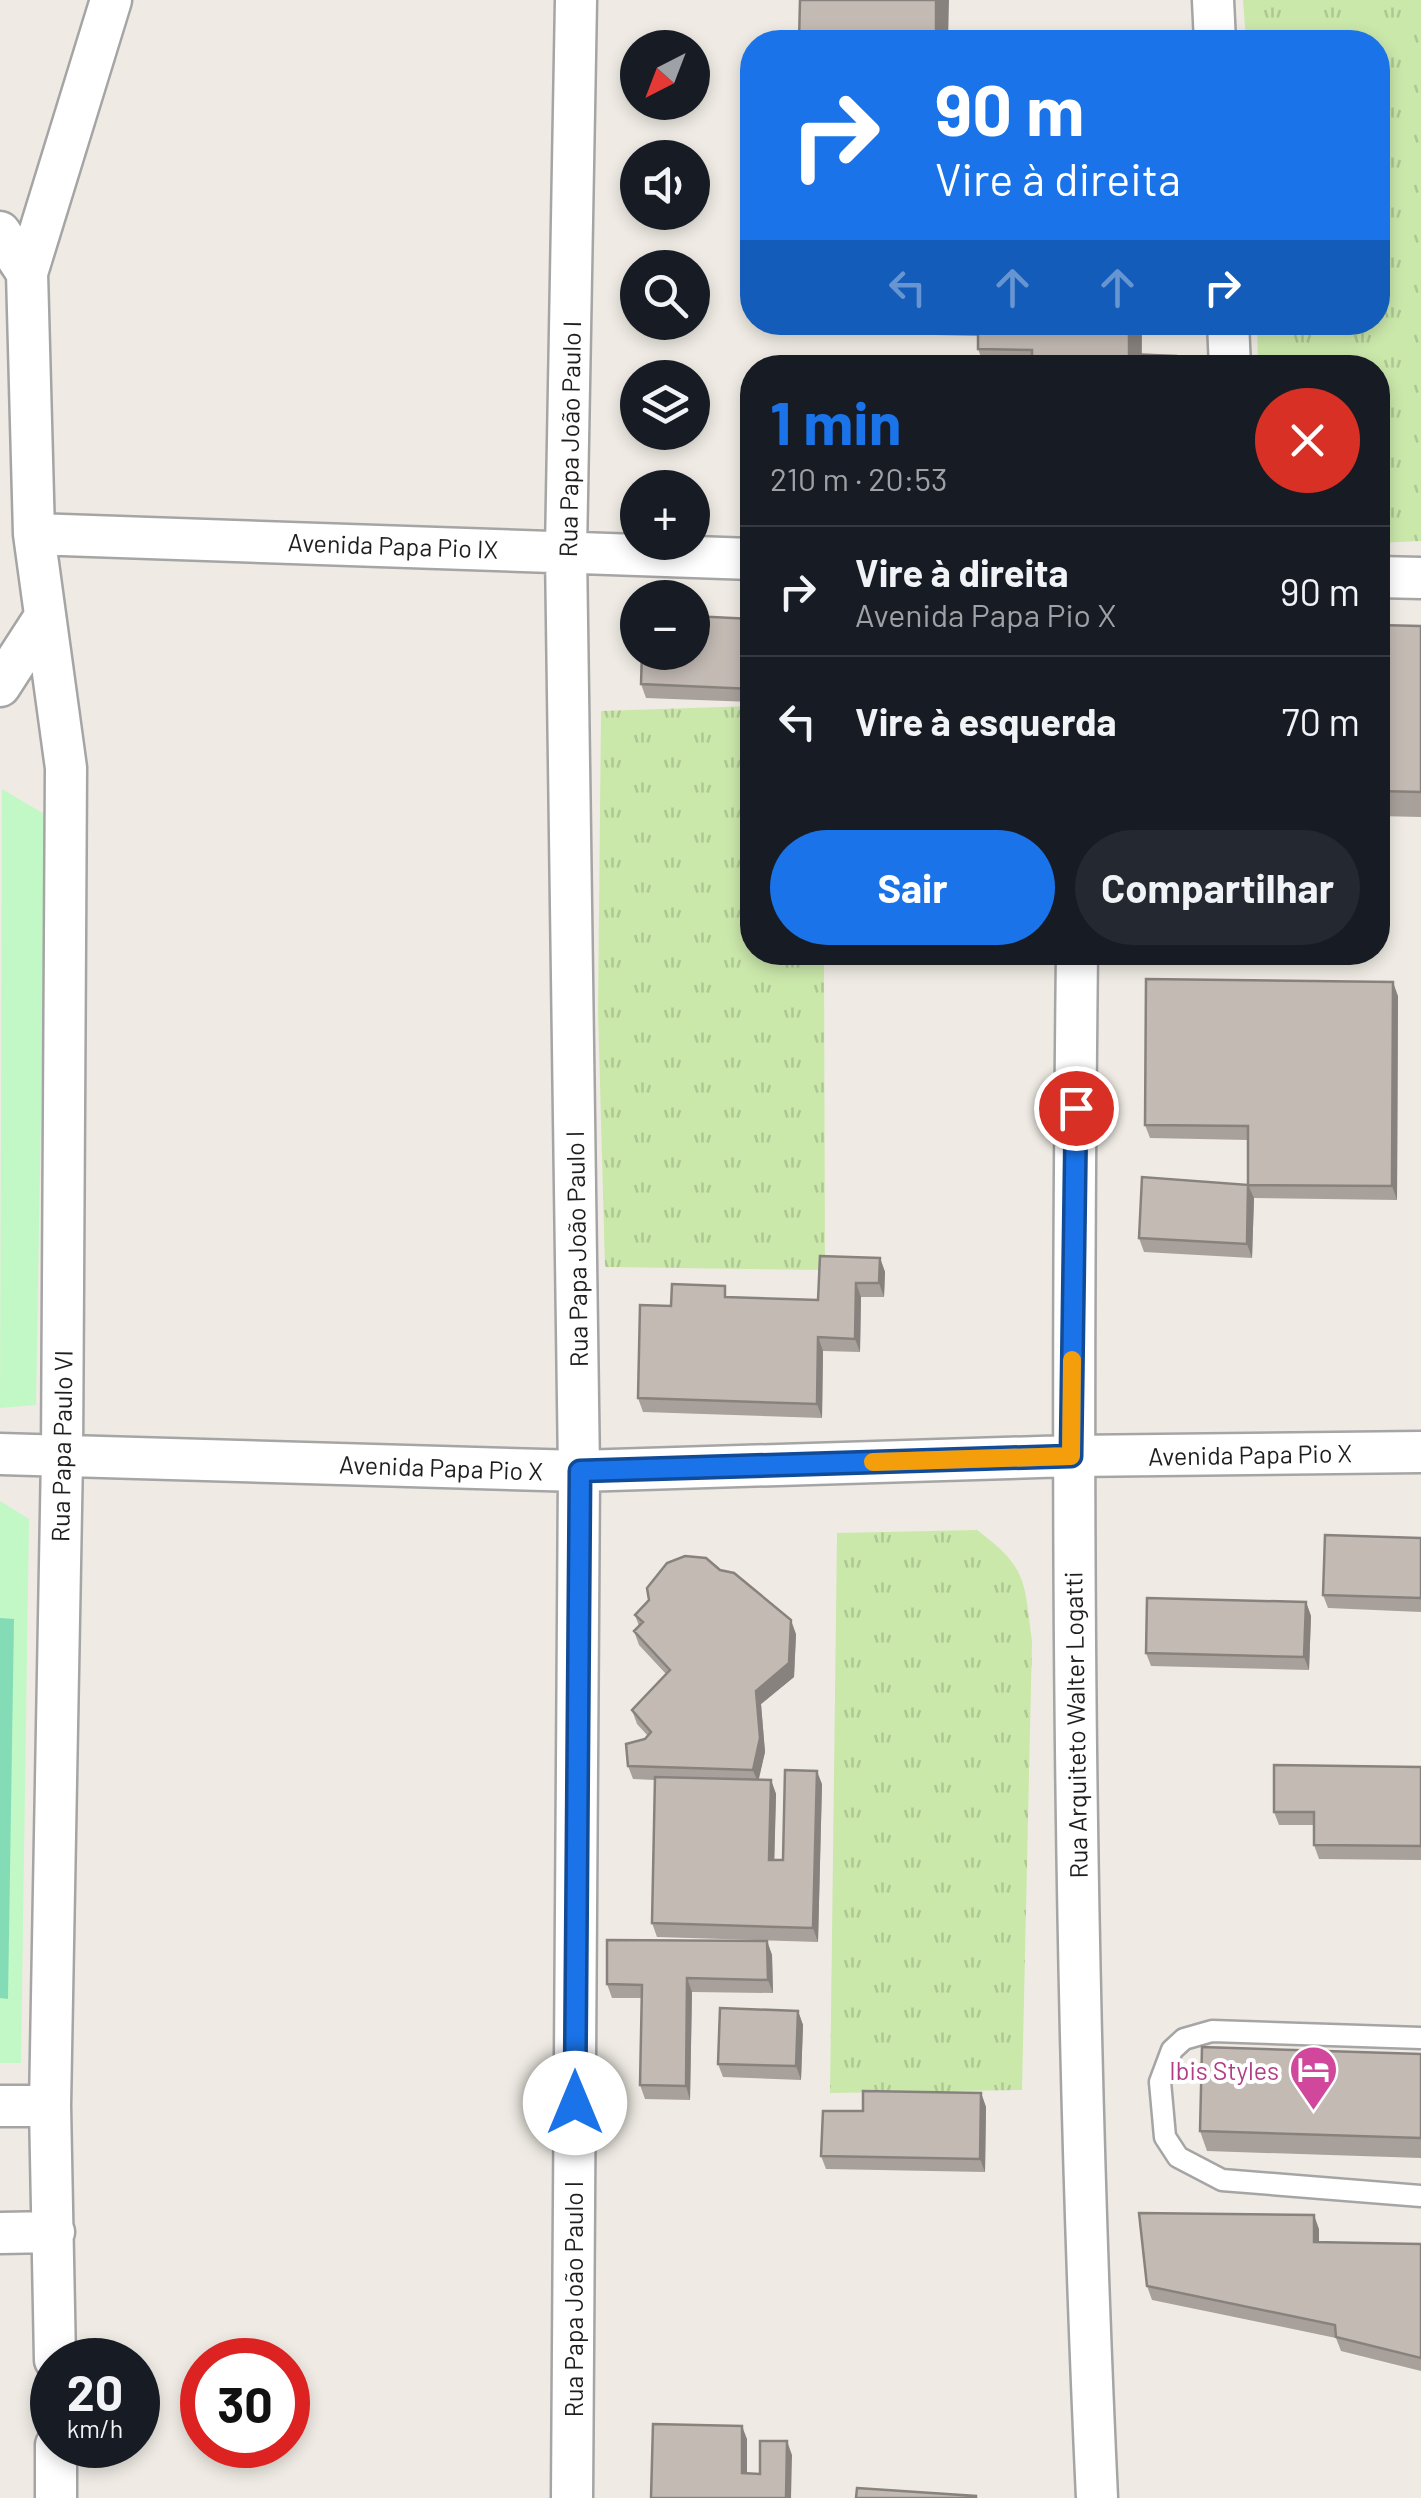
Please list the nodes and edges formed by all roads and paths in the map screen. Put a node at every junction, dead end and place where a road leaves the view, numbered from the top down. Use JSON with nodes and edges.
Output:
{"nodes":[{"id":1,"x":112,"y":0,"type":"edge"},
{"id":2,"x":576,"y":0,"type":"edge"},
{"id":3,"x":1212,"y":0,"type":"edge"},
{"id":4,"x":1213,"y":30,"type":"edge"},
{"id":5,"x":0,"y":232,"type":"edge"},
{"id":6,"x":28,"y":273,"type":"junction"},
{"id":7,"x":13,"y":327,"type":"edge"},
{"id":8,"x":34,"y":534,"type":"junction"},
{"id":9,"x":566,"y":551,"type":"junction"},
{"id":10,"x":740,"y":558,"type":"edge"},
{"id":11,"x":1390,"y":577,"type":"edge"},
{"id":12,"x":1421,"y":578,"type":"edge"},
{"id":13,"x":42,"y":620,"type":"junction"},
{"id":14,"x":0,"y":686,"type":"edge"},
{"id":15,"x":1078,"y":965,"type":"edge"},
{"id":16,"x":1421,"y":1452,"type":"edge"},
{"id":17,"x":0,"y":1454,"type":"edge"},
{"id":18,"x":62,"y":1456,"type":"junction"},
{"id":19,"x":1071,"y":1456,"type":"junction"},
{"id":20,"x":580,"y":1471,"type":"junction"},
{"id":21,"x":1421,"y":2038,"type":"edge"},
{"id":22,"x":0,"y":2106,"type":"edge"},
{"id":23,"x":50,"y":2106,"type":"junction"},
{"id":24,"x":1421,"y":2196,"type":"edge"},
{"id":25,"x":0,"y":2232,"type":"edge"},
{"id":26,"x":54,"y":2232,"type":"junction"},
{"id":27,"x":55,"y":2338,"type":"edge"},
{"id":28,"x":56,"y":2468,"type":"edge"},
{"id":29,"x":56,"y":2498,"type":"edge"},
{"id":30,"x":572,"y":2498,"type":"edge"},
{"id":31,"x":1097,"y":2498,"type":"edge"}],
"edges":[{"from":1,"to":6,"type":"street","name":"Rua Papa Paulo VI"},
{"from":2,"to":9,"type":"street","name":"Rua Papa João Paulo I"},
{"from":3,"to":4,"type":"street"},
{"from":5,"to":6,"type":"street"},
{"from":6,"to":7,"type":"street","name":"Rua Papa Paulo VI"},
{"from":7,"to":8,"type":"street","name":"Rua Papa Paulo VI"},
{"from":8,"to":9,"type":"street","name":"Avenida Papa Pio IX"},
{"from":8,"to":13,"type":"street","name":"Rua Papa Paulo VI"},
{"from":9,"to":10,"type":"street","name":"Avenida Papa Pio IX"},
{"from":9,"to":20,"type":"street","name":"Rua Papa João Paulo I"},
{"from":11,"to":12,"type":"street"},
{"from":13,"to":14,"type":"street"},
{"from":13,"to":18,"type":"street","name":"Rua Papa Paulo VI"},
{"from":15,"to":19,"type":"street","name":"Rua Arquiteto Walter Logatti"},
{"from":16,"to":19,"type":"street","name":"Avenida Papa Pio X"},
{"from":17,"to":18,"type":"street","name":"Avenida Papa Pio X"},
{"from":18,"to":20,"type":"street","name":"Avenida Papa Pio X"},
{"from":18,"to":23,"type":"street","name":"Rua Papa Paulo VI"},
{"from":19,"to":20,"type":"street","name":"Avenida Papa Pio X"},
{"from":19,"to":31,"type":"street","name":"Rua Arquiteto Walter Logatti"},
{"from":20,"to":30,"type":"street","name":"Rua Papa João Paulo I"},
{"from":21,"to":24,"type":"lane"},
{"from":22,"to":23,"type":"street"},
{"from":23,"to":26,"type":"street","name":"Rua Papa Paulo VI"},
{"from":25,"to":26,"type":"street"},
{"from":26,"to":27,"type":"street","name":"Rua Papa Paulo VI"},
{"from":28,"to":29,"type":"street"}]}
